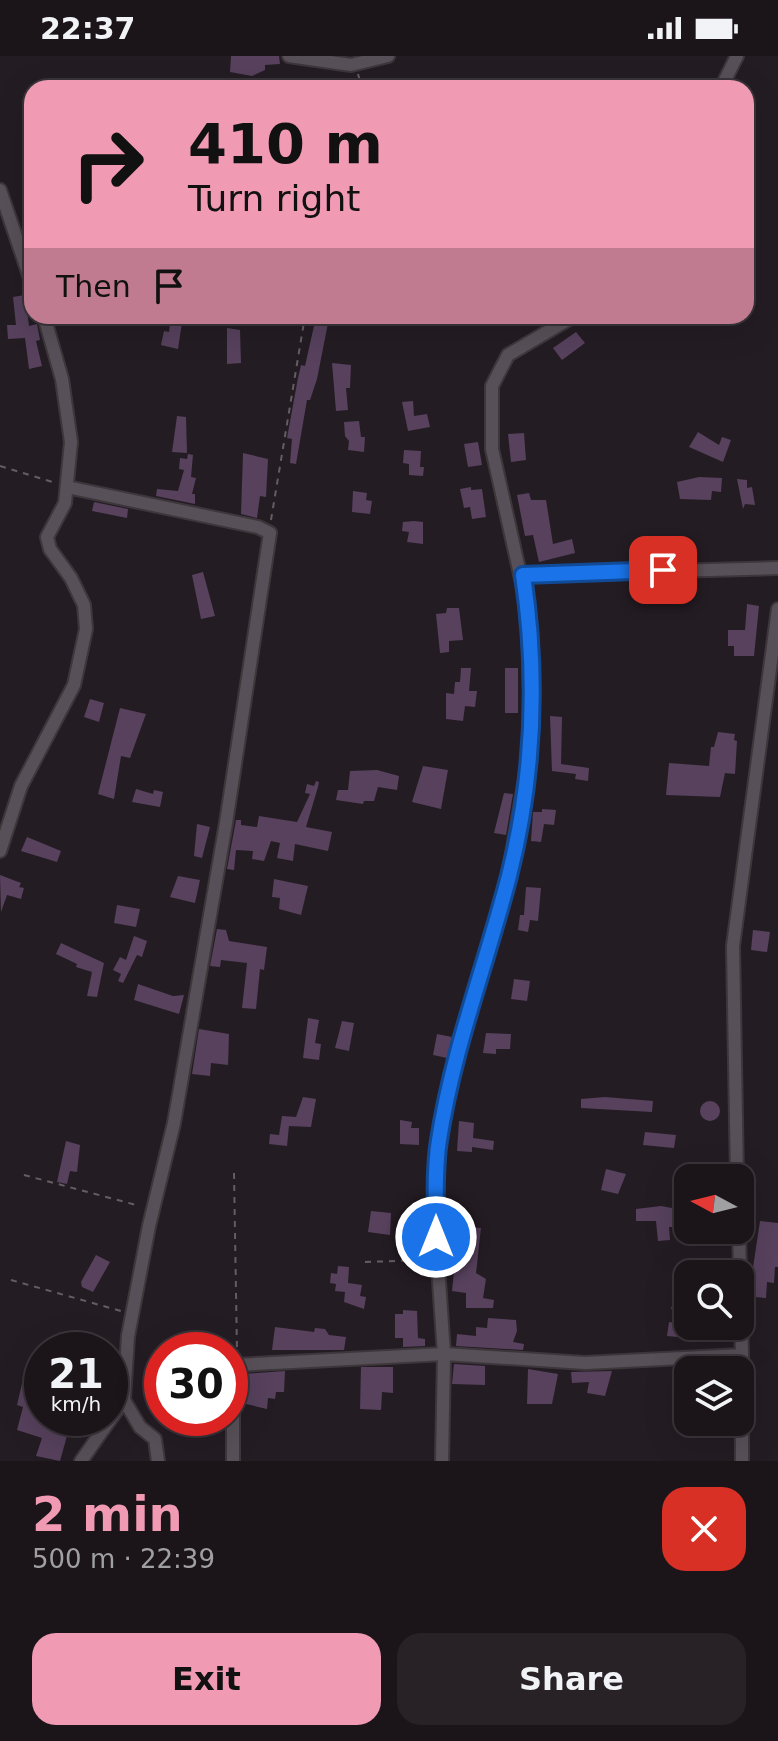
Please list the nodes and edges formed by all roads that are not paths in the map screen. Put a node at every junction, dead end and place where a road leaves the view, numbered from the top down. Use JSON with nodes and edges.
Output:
{"nodes":[{"id":1,"x":289,"y":56,"type":"edge"},
{"id":2,"x":388,"y":56,"type":"edge"},
{"id":3,"x":737,"y":56,"type":"edge"},
{"id":4,"x":725,"y":80,"type":"edge"},
{"id":5,"x":0,"y":190,"type":"edge"},
{"id":6,"x":24,"y":260,"type":"edge"},
{"id":7,"x":46,"y":324,"type":"edge"},
{"id":8,"x":560,"y":324,"type":"edge"},
{"id":9,"x":67,"y":487,"type":"junction"},
{"id":10,"x":778,"y":568,"type":"edge"},
{"id":11,"x":523,"y":575,"type":"junction"},
{"id":12,"x":778,"y":609,"type":"edge"},
{"id":13,"x":0,"y":851,"type":"edge"},
{"id":14,"x":737,"y":1164,"type":"edge"},
{"id":15,"x":742,"y":1340,"type":"edge"},
{"id":16,"x":444,"y":1354,"type":"junction"},
{"id":17,"x":742,"y":1355,"type":"junction"},
{"id":18,"x":128,"y":1356,"type":"edge"},
{"id":19,"x":128,"y":1407,"type":"edge"},
{"id":20,"x":99,"y":1436,"type":"edge"},
{"id":21,"x":81,"y":1461,"type":"edge"},
{"id":22,"x":158,"y":1461,"type":"edge"},
{"id":23,"x":233,"y":1461,"type":"edge"},
{"id":24,"x":442,"y":1461,"type":"edge"},
{"id":25,"x":742,"y":1461,"type":"edge"}],
"edges":[{"from":1,"to":2,"type":"street"},
{"from":3,"to":4,"type":"street"},
{"from":5,"to":6,"type":"street"},
{"from":7,"to":9,"type":"street"},
{"from":8,"to":11,"type":"street"},
{"from":9,"to":13,"type":"street"},
{"from":9,"to":18,"type":"street"},
{"from":10,"to":11,"type":"street"},
{"from":11,"to":16,"type":"street"},
{"from":12,"to":14,"type":"street"},
{"from":15,"to":17,"type":"street"},
{"from":16,"to":17,"type":"street"},
{"from":16,"to":23,"type":"street"},
{"from":16,"to":24,"type":"street"},
{"from":17,"to":25,"type":"street"},
{"from":19,"to":22,"type":"street"},
{"from":20,"to":21,"type":"street"}]}
